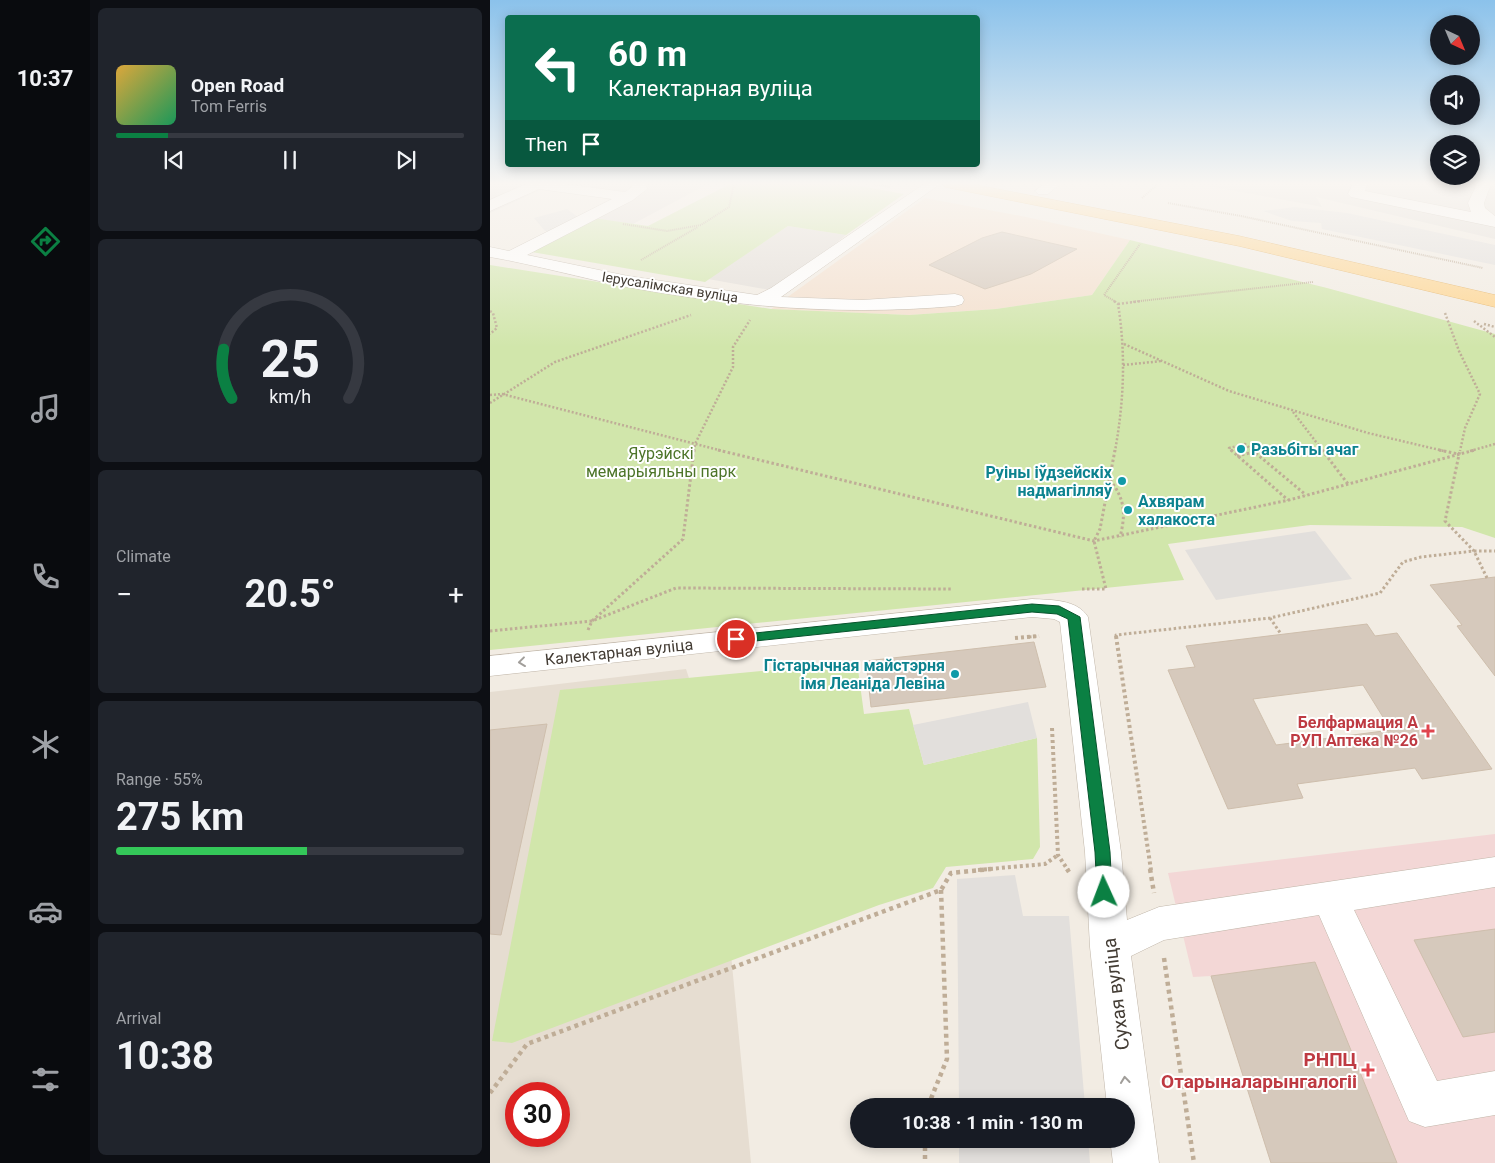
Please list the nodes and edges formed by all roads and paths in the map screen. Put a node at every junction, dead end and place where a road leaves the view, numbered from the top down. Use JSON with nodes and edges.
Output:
{"nodes":[{"id":1,"x":547,"y":238,"type":"edge"},
{"id":2,"x":679,"y":238,"type":"edge"},
{"id":3,"x":853,"y":238,"type":"edge"},
{"id":4,"x":1143,"y":238,"type":"edge"},
{"id":5,"x":1225,"y":238,"type":"edge"},
{"id":6,"x":1280,"y":238,"type":"edge"},
{"id":7,"x":1345,"y":238,"type":"edge"},
{"id":8,"x":810,"y":248,"type":"dead end"},
{"id":9,"x":490,"y":252,"type":"edge"},
{"id":10,"x":512,"y":256,"type":"junction"},
{"id":11,"x":1483,"y":268,"type":"dead end"},
{"id":12,"x":796,"y":277,"type":"junction"},
{"id":13,"x":612,"y":278,"type":"junction"},
{"id":14,"x":818,"y":280,"type":"dead end"},
{"id":15,"x":1316,"y":282,"type":"dead end"},
{"id":16,"x":1495,"y":288,"type":"edge"},
{"id":17,"x":738,"y":299,"type":"junction"},
{"id":18,"x":764,"y":299,"type":"junction"},
{"id":19,"x":955,"y":300,"type":"dead end"},
{"id":20,"x":1495,"y":301,"type":"edge"},
{"id":21,"x":1118,"y":304,"type":"junction"},
{"id":22,"x":490,"y":311,"type":"edge"},
{"id":23,"x":1445,"y":313,"type":"dead end"},
{"id":24,"x":1474,"y":321,"type":"dead end"},
{"id":25,"x":490,"y":334,"type":"edge"},
{"id":26,"x":1495,"y":337,"type":"edge"},
{"id":27,"x":1124,"y":344,"type":"junction"},
{"id":28,"x":1162,"y":361,"type":"junction"},
{"id":29,"x":1123,"y":365,"type":"junction"},
{"id":30,"x":502,"y":394,"type":"junction"},
{"id":31,"x":490,"y":395,"type":"edge"},
{"id":32,"x":490,"y":403,"type":"edge"},
{"id":33,"x":1293,"y":412,"type":"junction"},
{"id":34,"x":695,"y":444,"type":"junction"},
{"id":35,"x":1495,"y":444,"type":"edge"},
{"id":36,"x":1255,"y":452,"type":"junction"},
{"id":37,"x":1458,"y":454,"type":"junction"},
{"id":38,"x":1237,"y":456,"type":"junction"},
{"id":39,"x":1110,"y":480,"type":"junction"},
{"id":40,"x":1348,"y":484,"type":"junction"},
{"id":41,"x":1306,"y":496,"type":"junction"},
{"id":42,"x":1289,"y":500,"type":"junction"},
{"id":43,"x":1120,"y":537,"type":"junction"},
{"id":44,"x":1094,"y":541,"type":"junction"},
{"id":45,"x":1474,"y":551,"type":"junction"},
{"id":46,"x":1495,"y":551,"type":"edge"},
{"id":47,"x":1488,"y":578,"type":"dead end"},
{"id":48,"x":959,"y":589,"type":"dead end"},
{"id":49,"x":1075,"y":603,"type":"junction"},
{"id":50,"x":1270,"y":618,"type":"junction"},
{"id":51,"x":592,"y":621,"type":"junction"},
{"id":52,"x":490,"y":631,"type":"edge"},
{"id":53,"x":1281,"y":634,"type":"dead end"},
{"id":54,"x":1048,"y":636,"type":"dead end"},
{"id":55,"x":1009,"y":638,"type":"dead end"},
{"id":56,"x":577,"y":656,"type":"junction"},
{"id":57,"x":490,"y":666,"type":"edge"},
{"id":58,"x":1052,"y":723,"type":"dead end"},
{"id":59,"x":1058,"y":854,"type":"junction"},
{"id":60,"x":1495,"y":872,"type":"edge"},
{"id":61,"x":1071,"y":876,"type":"dead end"},
{"id":62,"x":942,"y":890,"type":"junction"},
{"id":63,"x":1329,"y":896,"type":"junction"},
{"id":64,"x":1159,"y":924,"type":"junction"},
{"id":65,"x":1110,"y":947,"type":"junction"},
{"id":66,"x":490,"y":1093,"type":"edge"},
{"id":67,"x":1495,"y":1093,"type":"edge"},
{"id":68,"x":931,"y":1098,"type":"edge"},
{"id":69,"x":925,"y":1148,"type":"edge"},
{"id":70,"x":925,"y":1163,"type":"edge"},
{"id":71,"x":1136,"y":1163,"type":"edge"},
{"id":72,"x":1194,"y":1163,"type":"edge"}],
"edges":[{"from":1,"to":10,"type":"street"},
{"from":2,"to":13,"type":"path"},
{"from":3,"to":12,"type":"street"},
{"from":4,"to":21,"type":"path"},
{"from":5,"to":20,"type":"main road"},
{"from":6,"to":16,"type":"main road"},
{"from":7,"to":11,"type":"path"},
{"from":8,"to":17,"type":"street"},
{"from":9,"to":10,"type":"street","name":"Іерусалімская вуліца"},
{"from":10,"to":13,"type":"street","name":"Іерусалімская вуліца"},
{"from":12,"to":14,"type":"street"},
{"from":12,"to":18,"type":"street"},
{"from":13,"to":17,"type":"street","name":"Іерусалімская вуліца"},
{"from":15,"to":21,"type":"path"},
{"from":17,"to":18,"type":"street","name":"Іерусалімская вуліца"},
{"from":17,"to":30,"type":"path"},
{"from":18,"to":19,"type":"street","name":"Іерусалімская вуліца"},
{"from":18,"to":34,"type":"path"},
{"from":21,"to":27,"type":"path"},
{"from":22,"to":25,"type":"path"},
{"from":23,"to":37,"type":"path"},
{"from":24,"to":26,"type":"path"},
{"from":27,"to":28,"type":"path"},
{"from":27,"to":29,"type":"path"},
{"from":28,"to":29,"type":"path"},
{"from":28,"to":33,"type":"path"},
{"from":29,"to":39,"type":"path"},
{"from":30,"to":31,"type":"path"},
{"from":30,"to":32,"type":"path"},
{"from":30,"to":34,"type":"path"},
{"from":33,"to":37,"type":"path"},
{"from":33,"to":40,"type":"path"},
{"from":34,"to":44,"type":"path"},
{"from":34,"to":51,"type":"path"},
{"from":35,"to":37,"type":"path"},
{"from":36,"to":38,"type":"path"},
{"from":36,"to":38,"type":"path"},
{"from":36,"to":41,"type":"path"},
{"from":37,"to":40,"type":"path"},
{"from":37,"to":45,"type":"path"},
{"from":38,"to":42,"type":"path"},
{"from":39,"to":43,"type":"path"},
{"from":39,"to":44,"type":"path"},
{"from":40,"to":41,"type":"path"},
{"from":41,"to":42,"type":"path"},
{"from":42,"to":43,"type":"path"},
{"from":43,"to":44,"type":"path"},
{"from":44,"to":49,"type":"path"},
{"from":45,"to":46,"type":"path"},
{"from":45,"to":47,"type":"path"},
{"from":45,"to":50,"type":"path"},
{"from":48,"to":51,"type":"path"},
{"from":49,"to":56,"type":"street","name":"Калектарная вуліца"},
{"from":49,"to":65,"type":"street","name":"Сухая вуліца"},
{"from":50,"to":53,"type":"path"},
{"from":50,"to":64,"type":"path"},
{"from":51,"to":52,"type":"path"},
{"from":51,"to":56,"type":"path"},
{"from":54,"to":55,"type":"path"},
{"from":56,"to":57,"type":"street","name":"Калектарная вуліца","one_way":true},
{"from":58,"to":59,"type":"path"},
{"from":59,"to":61,"type":"path"},
{"from":59,"to":62,"type":"path"},
{"from":60,"to":63,"type":"street"},
{"from":62,"to":66,"type":"path"},
{"from":62,"to":68,"type":"path"},
{"from":63,"to":64,"type":"street"},
{"from":63,"to":67,"type":"street"},
{"from":64,"to":65,"type":"street"},
{"from":64,"to":72,"type":"path"},
{"from":71,"to":65,"type":"street","name":"Сухая вуліца","one_way":true},
{"from":69,"to":70,"type":"path"}]}
